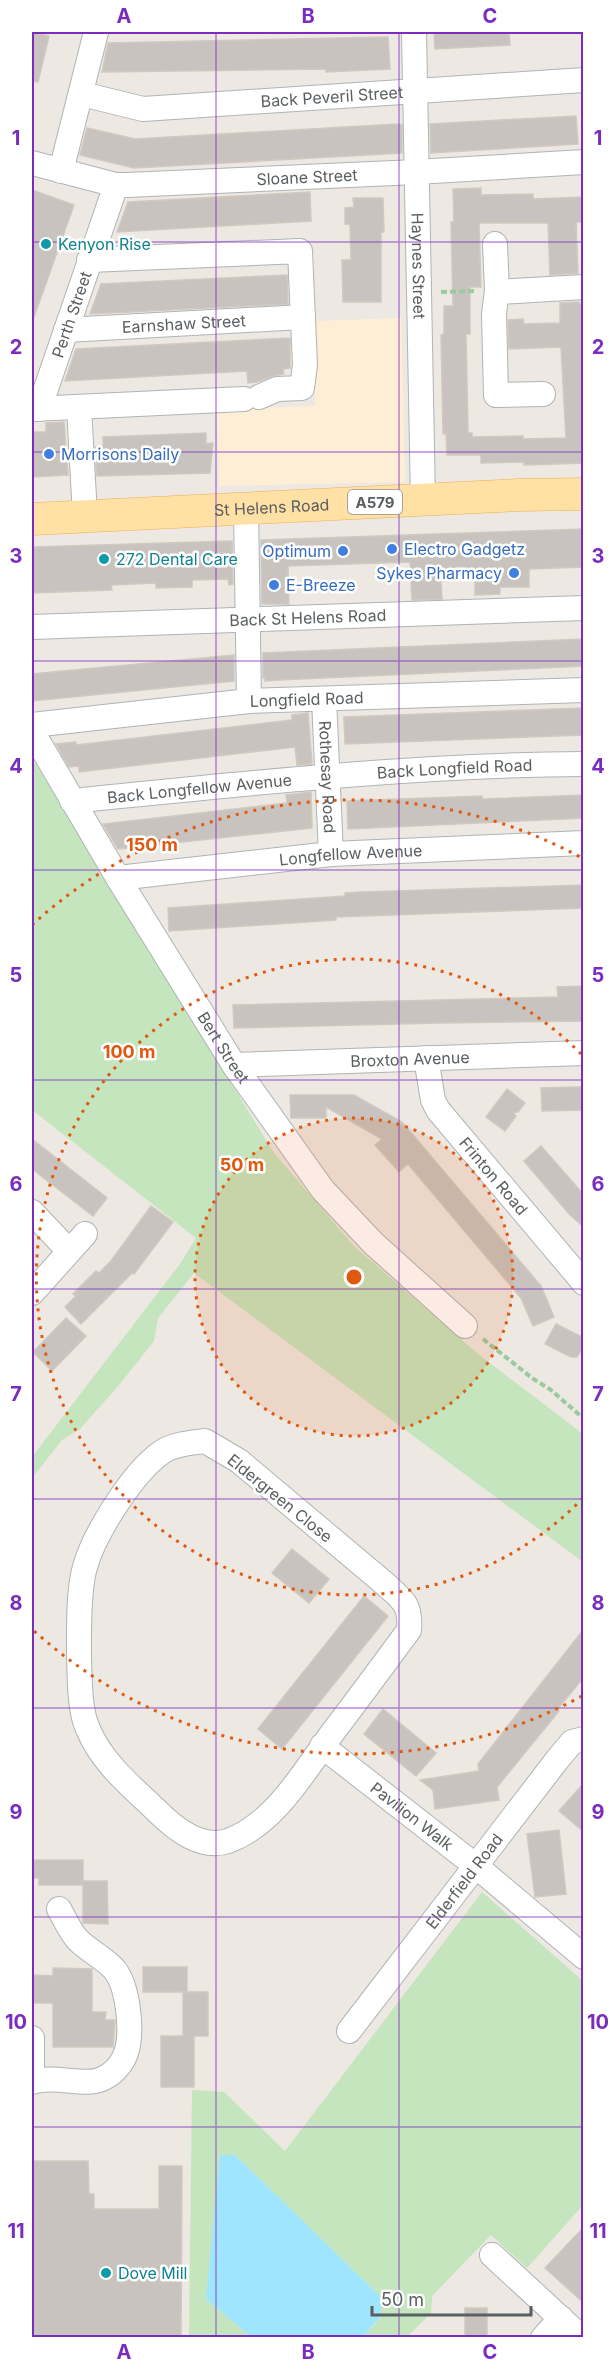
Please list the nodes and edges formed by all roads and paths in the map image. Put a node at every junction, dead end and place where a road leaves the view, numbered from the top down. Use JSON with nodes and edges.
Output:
{"nodes":[{"id":1,"x":96,"y":32,"type":"edge"},
{"id":2,"x":414,"y":32,"type":"edge"},
{"id":3,"x":584,"y":80,"type":"edge"},
{"id":4,"x":415,"y":90,"type":"junction"},
{"id":5,"x":82,"y":94,"type":"junction"},
{"id":6,"x":584,"y":162,"type":"edge"},
{"id":7,"x":32,"y":163,"type":"edge"},
{"id":8,"x":61,"y":171,"type":"junction"},
{"id":9,"x":416,"y":172,"type":"junction"},
{"id":10,"x":116,"y":184,"type":"junction"},
{"id":11,"x":495,"y":244,"type":"dead end"},
{"id":12,"x":89,"y":260,"type":"junction"},
{"id":13,"x":584,"y":286,"type":"edge"},
{"id":14,"x":497,"y":291,"type":"junction"},
{"id":15,"x":419,"y":293,"type":"junction"},
{"id":16,"x":303,"y":318,"type":"junction"},
{"id":17,"x":66,"y":330,"type":"junction"},
{"id":18,"x":543,"y":394,"type":"dead end"},
{"id":19,"x":79,"y":407,"type":"junction"},
{"id":20,"x":35,"y":409,"type":"edge"},
{"id":21,"x":584,"y":494,"type":"edge"},
{"id":22,"x":423,"y":500,"type":"junction"},
{"id":23,"x":246,"y":508,"type":"junction"},
{"id":24,"x":85,"y":516,"type":"junction"},
{"id":25,"x":32,"y":519,"type":"edge"},
{"id":26,"x":584,"y":608,"type":"edge"},
{"id":27,"x":249,"y":621,"type":"junction"},
{"id":28,"x":32,"y":627,"type":"edge"},
{"id":29,"x":584,"y":690,"type":"edge"},
{"id":30,"x":324,"y":699,"type":"junction"},
{"id":31,"x":249,"y":701,"type":"junction"},
{"id":32,"x":32,"y":725,"type":"edge"},
{"id":33,"x":32,"y":731,"type":"edge"},
{"id":34,"x":584,"y":764,"type":"edge"},
{"id":35,"x":327,"y":776,"type":"junction"},
{"id":36,"x":72,"y":801,"type":"junction"},
{"id":37,"x":584,"y":843,"type":"edge"},
{"id":38,"x":331,"y":854,"type":"junction"},
{"id":39,"x":118,"y":878,"type":"junction"},
{"id":40,"x":584,"y":1053,"type":"edge"},
{"id":41,"x":426,"y":1058,"type":"junction"},
{"id":42,"x":234,"y":1065,"type":"junction"},
{"id":43,"x":32,"y":1212,"type":"edge"},
{"id":44,"x":584,"y":1283,"type":"edge"},
{"id":45,"x":32,"y":1293,"type":"edge"},
{"id":46,"x":465,"y":1326,"type":"joint"},
{"id":47,"x":584,"y":1419,"type":"edge"},
{"id":48,"x":584,"y":1739,"type":"edge"},
{"id":49,"x":322,"y":1746,"type":"junction"},
{"id":50,"x":476,"y":1866,"type":"junction"},
{"id":51,"x":59,"y":1909,"type":"dead end"},
{"id":52,"x":584,"y":1957,"type":"edge"},
{"id":53,"x":349,"y":2031,"type":"dead end"},
{"id":54,"x":32,"y":2038,"type":"edge"},
{"id":55,"x":32,"y":2082,"type":"edge"},
{"id":56,"x":492,"y":2255,"type":"dead end"},
{"id":57,"x":561,"y":2318,"type":"junction"},
{"id":58,"x":543,"y":2337,"type":"edge"},
{"id":59,"x":582,"y":2337,"type":"edge"}],
"edges":[{"from":1,"to":5,"type":"street"},
{"from":2,"to":4,"type":"street","name":"Haynes Street"},
{"from":3,"to":4,"type":"street","name":"Back Peveril Street"},
{"from":4,"to":5,"type":"street","name":"Back Peveril Street"},
{"from":4,"to":9,"type":"street","name":"Haynes Street"},
{"from":5,"to":8,"type":"street"},
{"from":6,"to":9,"type":"street","name":"Sloane Street"},
{"from":7,"to":8,"type":"street","name":"Sloane Street"},
{"from":8,"to":10,"type":"street","name":"Sloane Street"},
{"from":9,"to":10,"type":"street","name":"Sloane Street"},
{"from":9,"to":15,"type":"street","name":"Haynes Street"},
{"from":10,"to":12,"type":"street","name":"Perth Street"},
{"from":11,"to":14,"type":"street"},
{"from":12,"to":16,"type":"street"},
{"from":12,"to":17,"type":"street","name":"Perth Street"},
{"from":13,"to":14,"type":"street"},
{"from":14,"to":15,"type":"path"},
{"from":14,"to":18,"type":"street"},
{"from":15,"to":22,"type":"street","name":"Haynes Street"},
{"from":16,"to":17,"type":"street","name":"Earnshaw Street"},
{"from":16,"to":19,"type":"street"},
{"from":17,"to":20,"type":"street","name":"Perth Street"},
{"from":19,"to":20,"type":"street"},
{"from":19,"to":24,"type":"street"},
{"from":21,"to":22,"type":"main road","name":"St Helens Road","number":"A579"},
{"from":22,"to":23,"type":"main road","name":"St Helens Road","number":"A579"},
{"from":23,"to":24,"type":"main road","name":"St Helens Road","number":"A579"},
{"from":23,"to":27,"type":"street"},
{"from":24,"to":25,"type":"main road","name":"St Helens Road","number":"A579"},
{"from":26,"to":27,"type":"street","name":"Back St Helens Road"},
{"from":27,"to":28,"type":"street","name":"Back St Helens Road"},
{"from":27,"to":31,"type":"street"},
{"from":29,"to":30,"type":"street","name":"Longfield Road"},
{"from":30,"to":31,"type":"street","name":"Longfield Road"},
{"from":30,"to":35,"type":"street","name":"Rothesay Road"},
{"from":31,"to":32,"type":"street","name":"Longfield Road"},
{"from":33,"to":36,"type":"street","name":"Bert Street"},
{"from":34,"to":35,"type":"street","name":"Back Longfield Road"},
{"from":35,"to":36,"type":"street","name":"Back Longfellow Avenue"},
{"from":35,"to":38,"type":"street","name":"Rothesay Road"},
{"from":36,"to":39,"type":"street","name":"Bert Street"},
{"from":37,"to":38,"type":"street","name":"Longfellow Avenue"},
{"from":38,"to":39,"type":"street","name":"Longfellow Avenue"},
{"from":39,"to":42,"type":"street","name":"Bert Street"},
{"from":40,"to":41,"type":"street","name":"Broxton Avenue"},
{"from":41,"to":42,"type":"street","name":"Broxton Avenue"},
{"from":41,"to":44,"type":"street","name":"Frinton Road"},
{"from":42,"to":46,"type":"street","name":"Bert Street"},
{"from":43,"to":45,"type":"street"},
{"from":46,"to":47,"type":"path"},
{"from":48,"to":50,"type":"street","name":"Elderfield Road"},
{"from":49,"to":49,"type":"street","name":"Eldergreen Close"},
{"from":49,"to":50,"type":"street","name":"Pavilion Walk"},
{"from":50,"to":52,"type":"street","name":"Pavilion Walk"},
{"from":50,"to":53,"type":"street","name":"Elderfield Road"},
{"from":51,"to":55,"type":"street"},
{"from":54,"to":55,"type":"street"},
{"from":56,"to":57,"type":"street"},
{"from":57,"to":58,"type":"street"},
{"from":57,"to":59,"type":"street"}]}
